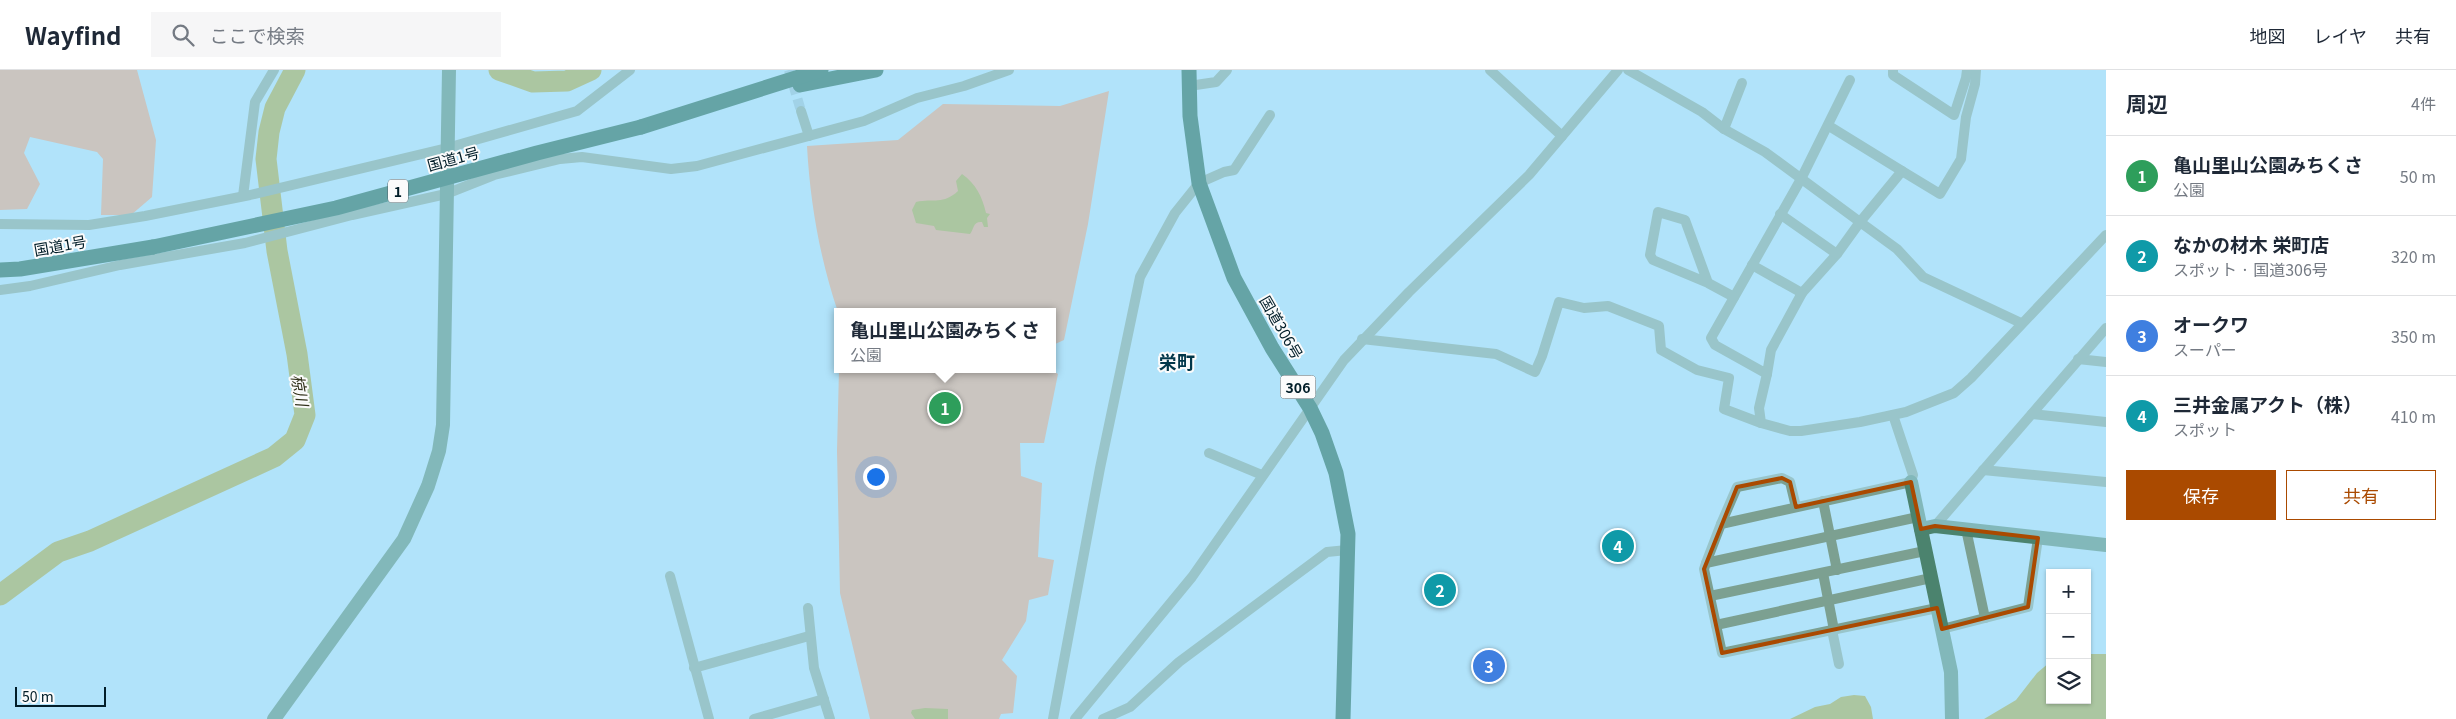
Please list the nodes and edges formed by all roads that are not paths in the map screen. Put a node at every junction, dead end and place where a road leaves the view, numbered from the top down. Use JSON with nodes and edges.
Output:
{"nodes":[{"id":1,"x":274,"y":70,"type":"edge"},
{"id":2,"x":630,"y":70,"type":"edge"},
{"id":3,"x":789,"y":70,"type":"edge"},
{"id":4,"x":821,"y":70,"type":"edge"},
{"id":5,"x":876,"y":70,"type":"edge"},
{"id":6,"x":1009,"y":70,"type":"edge"},
{"id":7,"x":1189,"y":70,"type":"edge"},
{"id":8,"x":1227,"y":70,"type":"edge"},
{"id":9,"x":1490,"y":70,"type":"edge"},
{"id":10,"x":1620,"y":70,"type":"edge"},
{"id":11,"x":1893,"y":70,"type":"edge"},
{"id":12,"x":1967,"y":70,"type":"edge"},
{"id":13,"x":1976,"y":70,"type":"edge"},
{"id":14,"x":449,"y":74,"type":"edge"},
{"id":15,"x":1850,"y":80,"type":"dead end"},
{"id":16,"x":1742,"y":83,"type":"dead end"},
{"id":17,"x":1189,"y":86,"type":"junction"},
{"id":18,"x":728,"y":99,"type":"junction"},
{"id":19,"x":801,"y":111,"type":"tunnel mouth"},
{"id":20,"x":1270,"y":115,"type":"dead end"},
{"id":21,"x":1828,"y":126,"type":"junction"},
{"id":22,"x":1724,"y":129,"type":"junction"},
{"id":23,"x":809,"y":136,"type":"junction"},
{"id":24,"x":1562,"y":136,"type":"junction"},
{"id":25,"x":447,"y":148,"type":"junction"},
{"id":26,"x":1902,"y":171,"type":"junction"},
{"id":27,"x":1801,"y":179,"type":"junction"},
{"id":28,"x":1199,"y":183,"type":"junction"},
{"id":29,"x":446,"y":194,"type":"junction"},
{"id":30,"x":246,"y":196,"type":"junction"},
{"id":31,"x":1780,"y":214,"type":"junction"},
{"id":32,"x":1860,"y":222,"type":"junction"},
{"id":33,"x":0,"y":224,"type":"edge"},
{"id":34,"x":2106,"y":235,"type":"edge"},
{"id":35,"x":1837,"y":254,"type":"junction"},
{"id":36,"x":1752,"y":265,"type":"junction"},
{"id":37,"x":0,"y":270,"type":"edge"},
{"id":38,"x":1708,"y":283,"type":"junction"},
{"id":39,"x":0,"y":290,"type":"edge"},
{"id":40,"x":1802,"y":293,"type":"junction"},
{"id":41,"x":1734,"y":297,"type":"junction"},
{"id":42,"x":2022,"y":323,"type":"junction"},
{"id":43,"x":2106,"y":328,"type":"edge"},
{"id":44,"x":1362,"y":339,"type":"junction"},
{"id":45,"x":2078,"y":359,"type":"junction"},
{"id":46,"x":2106,"y":362,"type":"edge"},
{"id":47,"x":1768,"y":374,"type":"junction"},
{"id":48,"x":1310,"y":408,"type":"junction"},
{"id":49,"x":2032,"y":414,"type":"junction"},
{"id":50,"x":1893,"y":415,"type":"junction"},
{"id":51,"x":2106,"y":422,"type":"edge"},
{"id":52,"x":1761,"y":423,"type":"junction"},
{"id":53,"x":1209,"y":453,"type":"dead end"},
{"id":54,"x":1983,"y":470,"type":"junction"},
{"id":55,"x":1262,"y":475,"type":"junction"},
{"id":56,"x":1911,"y":482,"type":"junction"},
{"id":57,"x":2106,"y":482,"type":"edge"},
{"id":58,"x":1823,"y":501,"type":"junction"},
{"id":59,"x":1796,"y":507,"type":"junction"},
{"id":60,"x":1721,"y":524,"type":"junction"},
{"id":61,"x":1925,"y":524,"type":"junction"},
{"id":62,"x":1966,"y":530,"type":"junction"},
{"id":63,"x":1830,"y":536,"type":"junction"},
{"id":64,"x":2038,"y":538,"type":"junction"},
{"id":65,"x":2106,"y":545,"type":"edge"},
{"id":66,"x":1347,"y":550,"type":"junction"},
{"id":67,"x":1926,"y":551,"type":"junction"},
{"id":68,"x":1706,"y":563,"type":"junction"},
{"id":69,"x":1837,"y":570,"type":"junction"},
{"id":70,"x":1823,"y":573,"type":"junction"},
{"id":71,"x":670,"y":576,"type":"dead end"},
{"id":72,"x":1931,"y":578,"type":"junction"},
{"id":73,"x":1710,"y":596,"type":"junction"},
{"id":74,"x":1828,"y":601,"type":"junction"},
{"id":75,"x":808,"y":608,"type":"dead end"},
{"id":76,"x":1938,"y":608,"type":"junction"},
{"id":77,"x":1985,"y":618,"type":"junction"},
{"id":78,"x":1716,"y":625,"type":"junction"},
{"id":79,"x":1942,"y":628,"type":"junction"},
{"id":80,"x":1833,"y":630,"type":"junction"},
{"id":81,"x":809,"y":636,"type":"junction"},
{"id":82,"x":1839,"y":664,"type":"dead end"},
{"id":83,"x":694,"y":668,"type":"junction"},
{"id":84,"x":824,"y":699,"type":"junction"},
{"id":85,"x":274,"y":719,"type":"edge"},
{"id":86,"x":709,"y":719,"type":"edge"},
{"id":87,"x":754,"y":719,"type":"edge"},
{"id":88,"x":830,"y":719,"type":"edge"},
{"id":89,"x":1053,"y":719,"type":"edge"},
{"id":90,"x":1075,"y":719,"type":"edge"},
{"id":91,"x":1103,"y":719,"type":"edge"},
{"id":92,"x":1343,"y":719,"type":"edge"},
{"id":93,"x":1952,"y":719,"type":"edge"}],
"edges":[{"from":1,"to":30,"type":"street"},
{"from":2,"to":25,"type":"street"},
{"from":3,"to":18,"type":"highway"},
{"from":4,"to":18,"type":"highway","name":"国道1号","number":"1"},
{"from":5,"to":18,"type":"highway"},
{"from":6,"to":23,"type":"street"},
{"from":7,"to":17,"type":"highway","name":"国道306号","number":"306"},
{"from":8,"to":17,"type":"street"},
{"from":9,"to":24,"type":"street"},
{"from":10,"to":22,"type":"street"},
{"from":10,"to":24,"type":"street"},
{"from":11,"to":12,"type":"street"},
{"from":13,"to":26,"type":"street"},
{"from":14,"to":25,"type":"street"},
{"from":15,"to":21,"type":"street"},
{"from":16,"to":22,"type":"street"},
{"from":17,"to":28,"type":"highway","name":"国道306号","number":"306"},
{"from":18,"to":37,"type":"highway","name":"国道1号","number":"1","bridge":true},
{"from":19,"to":23,"type":"street"},
{"from":20,"to":28,"type":"street"},
{"from":21,"to":26,"type":"street"},
{"from":21,"to":27,"type":"street"},
{"from":22,"to":27,"type":"street"},
{"from":23,"to":29,"type":"street"},
{"from":24,"to":44,"type":"street"},
{"from":25,"to":29,"type":"street"},
{"from":25,"to":30,"type":"street"},
{"from":26,"to":32,"type":"street"},
{"from":27,"to":31,"type":"street"},
{"from":27,"to":32,"type":"street"},
{"from":28,"to":48,"type":"highway","name":"国道306号","number":"306"},
{"from":28,"to":89,"type":"street"},
{"from":29,"to":39,"type":"street"},
{"from":29,"to":85,"type":"street"},
{"from":30,"to":33,"type":"street"},
{"from":31,"to":35,"type":"street"},
{"from":31,"to":36,"type":"street"},
{"from":32,"to":35,"type":"street"},
{"from":32,"to":42,"type":"street"},
{"from":34,"to":42,"type":"street"},
{"from":35,"to":40,"type":"street"},
{"from":36,"to":40,"type":"street"},
{"from":36,"to":41,"type":"street"},
{"from":38,"to":38,"type":"street"},
{"from":38,"to":41,"type":"street"},
{"from":40,"to":47,"type":"street"},
{"from":41,"to":47,"type":"street"},
{"from":42,"to":50,"type":"street"},
{"from":43,"to":45,"type":"street"},
{"from":44,"to":48,"type":"street"},
{"from":44,"to":52,"type":"street"},
{"from":45,"to":46,"type":"street"},
{"from":45,"to":49,"type":"street"},
{"from":47,"to":52,"type":"street"},
{"from":48,"to":55,"type":"street"},
{"from":48,"to":66,"type":"highway","name":"国道306号","number":"306"},
{"from":49,"to":51,"type":"street"},
{"from":49,"to":54,"type":"street"},
{"from":50,"to":52,"type":"street"},
{"from":50,"to":56,"type":"street"},
{"from":53,"to":55,"type":"street"},
{"from":54,"to":57,"type":"street"},
{"from":54,"to":61,"type":"street"},
{"from":55,"to":90,"type":"street"},
{"from":56,"to":58,"type":"street"},
{"from":56,"to":61,"type":"street"},
{"from":58,"to":59,"type":"street"},
{"from":58,"to":63,"type":"street"},
{"from":59,"to":60,"type":"street"},
{"from":59,"to":60,"type":"street"},
{"from":60,"to":68,"type":"street"},
{"from":61,"to":62,"type":"street"},
{"from":61,"to":63,"type":"street"},
{"from":61,"to":67,"type":"street"},
{"from":62,"to":64,"type":"street"},
{"from":62,"to":77,"type":"street"},
{"from":63,"to":68,"type":"street"},
{"from":63,"to":69,"type":"street"},
{"from":64,"to":65,"type":"street"},
{"from":64,"to":77,"type":"street"},
{"from":66,"to":91,"type":"street"},
{"from":66,"to":92,"type":"highway","name":"国道306号","number":"306"},
{"from":67,"to":69,"type":"street"},
{"from":67,"to":72,"type":"street"},
{"from":68,"to":73,"type":"street"},
{"from":69,"to":70,"type":"street"},
{"from":70,"to":73,"type":"street"},
{"from":70,"to":74,"type":"street"},
{"from":71,"to":83,"type":"street"},
{"from":72,"to":74,"type":"street"},
{"from":72,"to":76,"type":"street"},
{"from":73,"to":78,"type":"street"},
{"from":74,"to":78,"type":"street"},
{"from":74,"to":80,"type":"street"},
{"from":75,"to":81,"type":"street"},
{"from":76,"to":79,"type":"street"},
{"from":76,"to":80,"type":"street"},
{"from":77,"to":79,"type":"street"},
{"from":78,"to":80,"type":"street"},
{"from":79,"to":93,"type":"street"},
{"from":80,"to":82,"type":"street"},
{"from":81,"to":83,"type":"street"},
{"from":81,"to":84,"type":"street"},
{"from":83,"to":86,"type":"street"},
{"from":84,"to":87,"type":"street"},
{"from":84,"to":88,"type":"street"}]}
